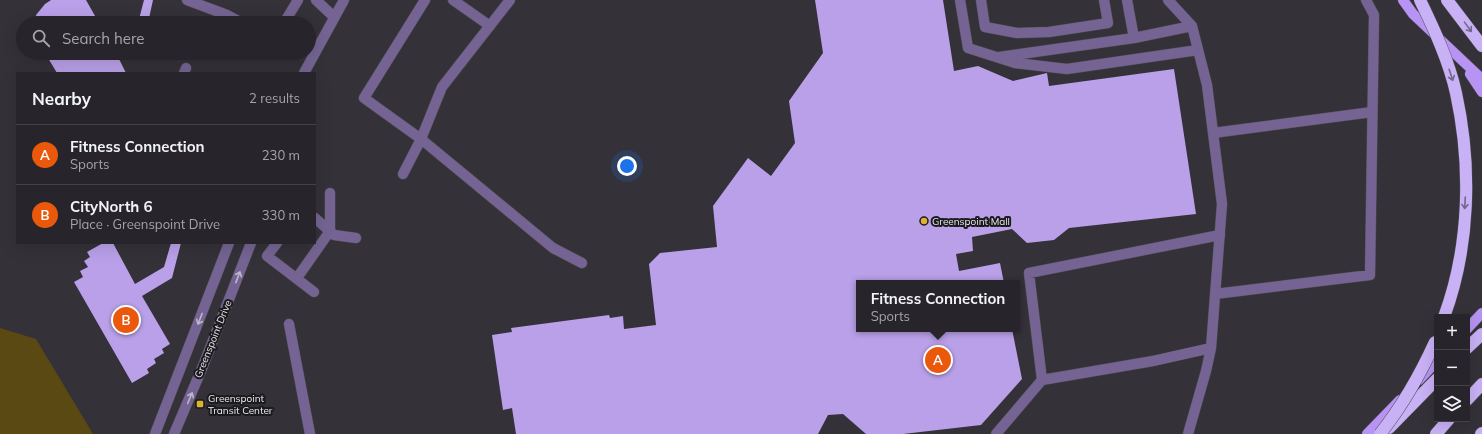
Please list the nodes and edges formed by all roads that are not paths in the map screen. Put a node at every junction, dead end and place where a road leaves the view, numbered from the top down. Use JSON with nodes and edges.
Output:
{"nodes":[{"id":1,"x":187,"y":0,"type":"edge"},
{"id":2,"x":298,"y":0,"type":"edge"},
{"id":3,"x":316,"y":0,"type":"edge"},
{"id":4,"x":426,"y":0,"type":"edge"},
{"id":5,"x":453,"y":0,"type":"edge"},
{"id":6,"x":510,"y":0,"type":"edge"},
{"id":7,"x":960,"y":0,"type":"edge"},
{"id":8,"x":981,"y":0,"type":"edge"},
{"id":9,"x":1104,"y":0,"type":"edge"},
{"id":10,"x":1127,"y":0,"type":"edge"},
{"id":11,"x":1168,"y":0,"type":"edge"},
{"id":12,"x":1366,"y":0,"type":"edge"},
{"id":13,"x":1403,"y":0,"type":"edge"},
{"id":14,"x":1420,"y":0,"type":"edge"},
{"id":15,"x":342,"y":1,"type":"edge"},
{"id":16,"x":1450,"y":4,"type":"edge"},
{"id":17,"x":229,"y":16,"type":"edge"},
{"id":18,"x":288,"y":16,"type":"edge"},
{"id":19,"x":334,"y":17,"type":"junction"},
{"id":20,"x":490,"y":26,"type":"junction"},
{"id":21,"x":1192,"y":26,"type":"junction"},
{"id":22,"x":1134,"y":38,"type":"junction"},
{"id":23,"x":1482,"y":46,"type":"edge"},
{"id":24,"x":1198,"y":50,"type":"junction"},
{"id":25,"x":316,"y":51,"type":"edge"},
{"id":26,"x":997,"y":57,"type":"junction"},
{"id":27,"x":1461,"y":58,"type":"junction"},
{"id":28,"x":311,"y":60,"type":"edge"},
{"id":29,"x":305,"y":72,"type":"edge"},
{"id":30,"x":1482,"y":79,"type":"edge"},
{"id":31,"x":1482,"y":92,"type":"edge"},
{"id":32,"x":1372,"y":112,"type":"junction"},
{"id":33,"x":1213,"y":133,"type":"junction"},
{"id":34,"x":421,"y":139,"type":"junction"},
{"id":35,"x":403,"y":174,"type":"dead end"},
{"id":36,"x":330,"y":193,"type":"dead end"},
{"id":37,"x":316,"y":219,"type":"edge"},
{"id":38,"x":330,"y":231,"type":"junction"},
{"id":39,"x":1220,"y":234,"type":"junction"},
{"id":40,"x":356,"y":238,"type":"dead end"},
{"id":41,"x":229,"y":244,"type":"edge"},
{"id":42,"x":251,"y":244,"type":"edge"},
{"id":43,"x":276,"y":244,"type":"edge"},
{"id":44,"x":582,"y":263,"type":"dead end"},
{"id":45,"x":297,"y":278,"type":"junction"},
{"id":46,"x":314,"y":292,"type":"dead end"},
{"id":47,"x":1215,"y":294,"type":"junction"},
{"id":48,"x":1445,"y":314,"type":"edge"},
{"id":49,"x":1482,"y":314,"type":"edge"},
{"id":50,"x":289,"y":324,"type":"dead end"},
{"id":51,"x":1470,"y":326,"type":"edge"},
{"id":52,"x":1482,"y":334,"type":"edge"},
{"id":53,"x":1434,"y":344,"type":"edge"},
{"id":54,"x":1470,"y":345,"type":"edge"},
{"id":55,"x":1211,"y":348,"type":"junction"},
{"id":56,"x":1434,"y":364,"type":"edge"},
{"id":57,"x":1042,"y":380,"type":"junction"},
{"id":58,"x":1434,"y":382,"type":"edge"},
{"id":59,"x":1482,"y":384,"type":"edge"},
{"id":60,"x":1470,"y":397,"type":"edge"},
{"id":61,"x":1446,"y":422,"type":"edge"},
{"id":62,"x":154,"y":434,"type":"edge"},
{"id":63,"x":174,"y":434,"type":"edge"},
{"id":64,"x":310,"y":434,"type":"edge"},
{"id":65,"x":996,"y":434,"type":"edge"},
{"id":66,"x":1188,"y":434,"type":"edge"},
{"id":67,"x":1367,"y":434,"type":"edge"},
{"id":68,"x":1380,"y":434,"type":"edge"},
{"id":69,"x":1384,"y":434,"type":"edge"},
{"id":70,"x":1436,"y":434,"type":"edge"}],
"edges":[{"from":1,"to":17,"type":"street"},
{"from":2,"to":18,"type":"street"},
{"from":3,"to":19,"type":"street"},
{"from":4,"to":34,"type":"street"},
{"from":5,"to":20,"type":"street"},
{"from":6,"to":20,"type":"street"},
{"from":7,"to":26,"type":"street"},
{"from":8,"to":9,"type":"street"},
{"from":10,"to":22,"type":"street"},
{"from":11,"to":21,"type":"street"},
{"from":12,"to":32,"type":"street"},
{"from":13,"to":27,"type":"main road"},
{"from":14,"to":48,"type":"highway","one_way":true,"bridge":true},
{"from":15,"to":19,"type":"street"},
{"from":16,"to":23,"type":"highway","one_way":true},
{"from":19,"to":25,"type":"street"},
{"from":20,"to":34,"type":"street"},
{"from":21,"to":22,"type":"street"},
{"from":21,"to":24,"type":"street"},
{"from":22,"to":26,"type":"street"},
{"from":24,"to":26,"type":"street"},
{"from":24,"to":33,"type":"street"},
{"from":27,"to":30,"type":"main road"},
{"from":27,"to":31,"type":"main road"},
{"from":28,"to":29,"type":"street"},
{"from":32,"to":33,"type":"street"},
{"from":32,"to":47,"type":"street"},
{"from":33,"to":39,"type":"street"},
{"from":34,"to":35,"type":"street"},
{"from":34,"to":44,"type":"street"},
{"from":36,"to":38,"type":"street"},
{"from":37,"to":38,"type":"street"},
{"from":38,"to":40,"type":"street"},
{"from":38,"to":45,"type":"street"},
{"from":39,"to":47,"type":"street"},
{"from":39,"to":57,"type":"street"},
{"from":41,"to":62,"type":"street","name":"Greenspoint Drive","one_way":true},
{"from":63,"to":42,"type":"street","name":"Greenspoint Drive","one_way":true},
{"from":43,"to":45,"type":"street"},
{"from":45,"to":46,"type":"street"},
{"from":47,"to":55,"type":"street"},
{"from":49,"to":51,"type":"main road"},
{"from":50,"to":64,"type":"street"},
{"from":52,"to":54,"type":"highway"},
{"from":53,"to":68,"type":"highway","bridge":true},
{"from":55,"to":57,"type":"street"},
{"from":55,"to":66,"type":"street"},
{"from":56,"to":67,"type":"main road"},
{"from":57,"to":65,"type":"street"},
{"from":58,"to":69,"type":"highway"},
{"from":59,"to":60,"type":"highway"},
{"from":61,"to":70,"type":"highway"}]}
